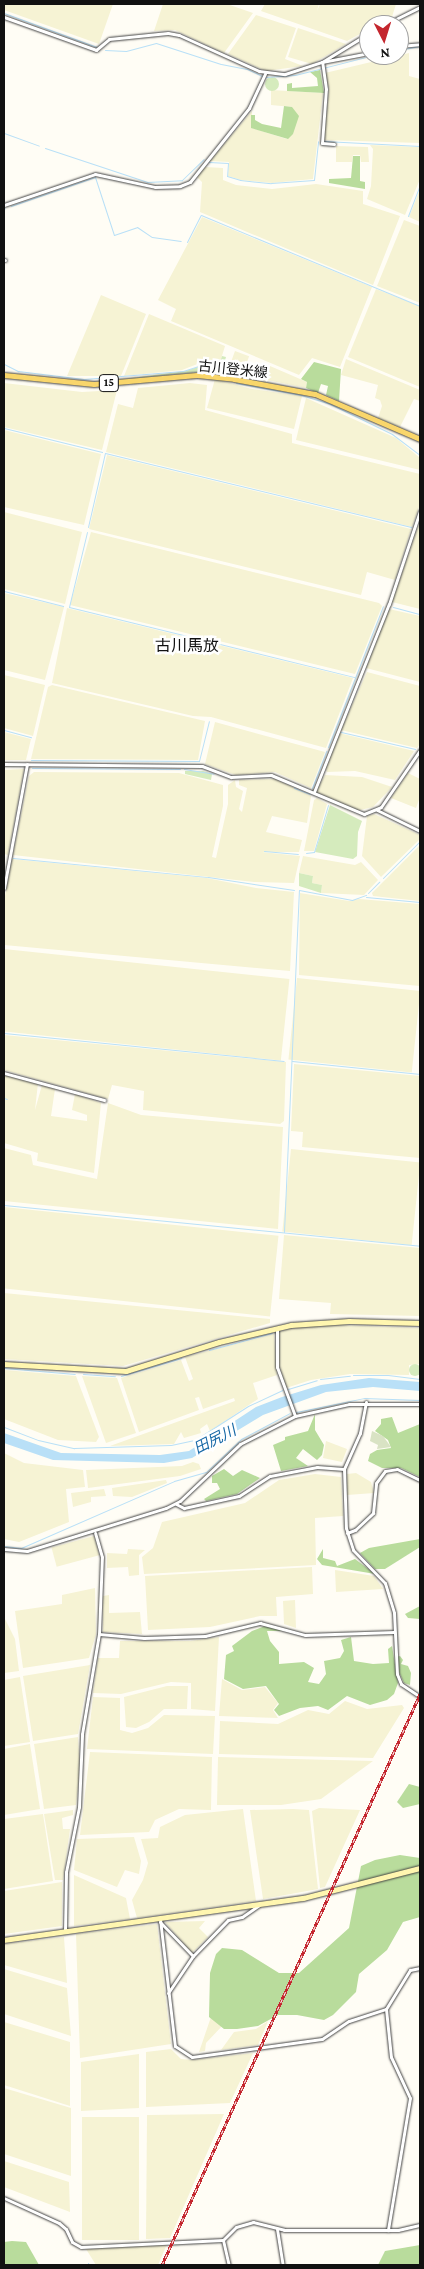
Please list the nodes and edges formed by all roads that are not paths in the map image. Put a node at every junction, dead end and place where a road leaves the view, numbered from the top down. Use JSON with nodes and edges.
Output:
{"nodes":[{"id":1,"x":420,"y":7,"type":"edge"},
{"id":2,"x":404,"y":15,"type":"edge"},
{"id":3,"x":4,"y":17,"type":"edge"},
{"id":4,"x":359,"y":41,"type":"edge"},
{"id":5,"x":359,"y":56,"type":"edge"},
{"id":6,"x":321,"y":66,"type":"junction"},
{"id":7,"x":265,"y":73,"type":"junction"},
{"id":8,"x":334,"y":144,"type":"dead end"},
{"id":9,"x":4,"y":205,"type":"edge"},
{"id":10,"x":4,"y":375,"type":"edge"},
{"id":11,"x":420,"y":438,"type":"edge"},
{"id":12,"x":420,"y":511,"type":"edge"},
{"id":13,"x":420,"y":750,"type":"edge"},
{"id":14,"x":4,"y":764,"type":"edge"},
{"id":15,"x":27,"y":764,"type":"junction"},
{"id":16,"x":314,"y":792,"type":"junction"},
{"id":17,"x":377,"y":810,"type":"junction"},
{"id":18,"x":420,"y":831,"type":"edge"},
{"id":19,"x":4,"y":888,"type":"edge"},
{"id":20,"x":4,"y":1073,"type":"edge"},
{"id":21,"x":104,"y":1100,"type":"dead end"},
{"id":22,"x":420,"y":1322,"type":"edge"},
{"id":23,"x":276,"y":1328,"type":"junction"},
{"id":24,"x":4,"y":1364,"type":"edge"},
{"id":25,"x":366,"y":1402,"type":"junction"},
{"id":26,"x":420,"y":1404,"type":"edge"},
{"id":27,"x":295,"y":1416,"type":"junction"},
{"id":28,"x":344,"y":1469,"type":"junction"},
{"id":29,"x":420,"y":1480,"type":"edge"},
{"id":30,"x":176,"y":1504,"type":"junction"},
{"id":31,"x":94,"y":1533,"type":"junction"},
{"id":32,"x":347,"y":1533,"type":"junction"},
{"id":33,"x":4,"y":1549,"type":"edge"},
{"id":34,"x":394,"y":1632,"type":"junction"},
{"id":35,"x":98,"y":1634,"type":"junction"},
{"id":36,"x":420,"y":1697,"type":"edge"},
{"id":37,"x":420,"y":1868,"type":"edge"},
{"id":38,"x":259,"y":1904,"type":"junction"},
{"id":39,"x":160,"y":1921,"type":"junction"},
{"id":40,"x":65,"y":1932,"type":"junction"},
{"id":41,"x":4,"y":1940,"type":"edge"},
{"id":42,"x":193,"y":1956,"type":"junction"},
{"id":43,"x":420,"y":1968,"type":"edge"},
{"id":44,"x":168,"y":1994,"type":"junction"},
{"id":45,"x":386,"y":2009,"type":"junction"},
{"id":46,"x":4,"y":2198,"type":"edge"},
{"id":47,"x":420,"y":2225,"type":"edge"},
{"id":48,"x":277,"y":2229,"type":"junction"},
{"id":49,"x":388,"y":2230,"type":"junction"},
{"id":50,"x":223,"y":2240,"type":"junction"},
{"id":51,"x":229,"y":2265,"type":"edge"},
{"id":52,"x":283,"y":2265,"type":"edge"}],
"edges":[{"from":1,"to":2,"type":"street"},
{"from":3,"to":7,"type":"street"},
{"from":4,"to":6,"type":"street"},
{"from":5,"to":6,"type":"street"},
{"from":6,"to":7,"type":"street"},
{"from":6,"to":8,"type":"street"},
{"from":7,"to":9,"type":"street"},
{"from":10,"to":11,"type":"main road","name":"古川登米線","number":"15"},
{"from":12,"to":16,"type":"street"},
{"from":13,"to":17,"type":"street"},
{"from":14,"to":15,"type":"street"},
{"from":15,"to":16,"type":"street"},
{"from":15,"to":19,"type":"street"},
{"from":16,"to":17,"type":"street"},
{"from":17,"to":18,"type":"street"},
{"from":20,"to":21,"type":"street"},
{"from":22,"to":23,"type":"street"},
{"from":23,"to":24,"type":"street"},
{"from":23,"to":27,"type":"street"},
{"from":25,"to":26,"type":"street"},
{"from":25,"to":27,"type":"street"},
{"from":25,"to":28,"type":"street"},
{"from":27,"to":30,"type":"street"},
{"from":28,"to":30,"type":"street"},
{"from":28,"to":32,"type":"street"},
{"from":29,"to":32,"type":"street"},
{"from":30,"to":31,"type":"street"},
{"from":31,"to":33,"type":"street"},
{"from":31,"to":35,"type":"street"},
{"from":32,"to":34,"type":"street"},
{"from":34,"to":35,"type":"street"},
{"from":34,"to":36,"type":"street"},
{"from":35,"to":40,"type":"street"},
{"from":37,"to":38,"type":"street"},
{"from":38,"to":39,"type":"street"},
{"from":38,"to":42,"type":"street"},
{"from":39,"to":40,"type":"street"},
{"from":39,"to":42,"type":"street"},
{"from":39,"to":44,"type":"street"},
{"from":40,"to":41,"type":"street"},
{"from":42,"to":44,"type":"street"},
{"from":43,"to":45,"type":"street"},
{"from":44,"to":45,"type":"street"},
{"from":45,"to":49,"type":"street"},
{"from":46,"to":50,"type":"street"},
{"from":47,"to":49,"type":"street"},
{"from":48,"to":49,"type":"street"},
{"from":48,"to":50,"type":"street"},
{"from":48,"to":52,"type":"street"},
{"from":50,"to":51,"type":"street"}]}
